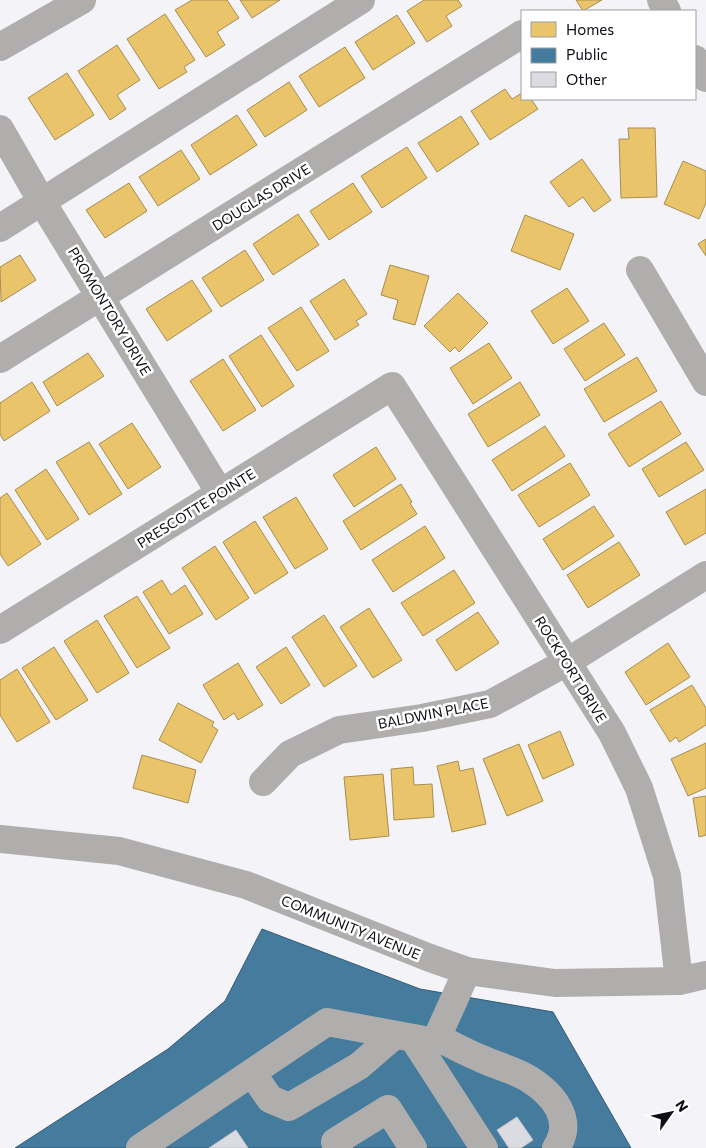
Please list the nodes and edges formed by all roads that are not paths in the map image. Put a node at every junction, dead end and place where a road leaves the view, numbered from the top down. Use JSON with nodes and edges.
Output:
{"nodes":[{"id":1,"x":82,"y":0,"type":"edge"},
{"id":2,"x":361,"y":0,"type":"edge"},
{"id":3,"x":521,"y":35,"type":"edge"},
{"id":4,"x":0,"y":47,"type":"edge"},
{"id":5,"x":696,"y":61,"type":"edge"},
{"id":6,"x":706,"y":78,"type":"edge"},
{"id":7,"x":0,"y":129,"type":"edge"},
{"id":8,"x":42,"y":202,"type":"junction"},
{"id":9,"x":0,"y":228,"type":"edge"},
{"id":10,"x":640,"y":270,"type":"dead end"},
{"id":11,"x":101,"y":297,"type":"junction"},
{"id":12,"x":0,"y":359,"type":"edge"},
{"id":13,"x":706,"y":382,"type":"edge"},
{"id":14,"x":392,"y":386,"type":"joint"},
{"id":15,"x":220,"y":492,"type":"junction"},
{"id":16,"x":706,"y":575,"type":"edge"},
{"id":17,"x":0,"y":630,"type":"edge"},
{"id":18,"x":567,"y":662,"type":"junction"},
{"id":19,"x":263,"y":782,"type":"dead end"},
{"id":20,"x":0,"y":839,"type":"edge"},
{"id":21,"x":467,"y":971,"type":"junction"},
{"id":22,"x":706,"y":975,"type":"edge"},
{"id":23,"x":678,"y":981,"type":"junction"},
{"id":24,"x":415,"y":1037,"type":"junction"},
{"id":25,"x":252,"y":1073,"type":"junction"},
{"id":26,"x":140,"y":1148,"type":"edge"},
{"id":27,"x":339,"y":1148,"type":"edge"},
{"id":28,"x":413,"y":1148,"type":"edge"},
{"id":29,"x":484,"y":1148,"type":"edge"},
{"id":30,"x":556,"y":1148,"type":"edge"}],
"edges":[{"from":1,"to":4,"type":"street"},
{"from":2,"to":8,"type":"street"},
{"from":3,"to":11,"type":"street","name":"DOUGLAS DRIVE"},
{"from":5,"to":6,"type":"street"},
{"from":7,"to":8,"type":"street","name":"PROMONTORY DRIVE"},
{"from":8,"to":9,"type":"street"},
{"from":8,"to":11,"type":"street","name":"PROMONTORY DRIVE"},
{"from":10,"to":13,"type":"street"},
{"from":11,"to":12,"type":"street","name":"DOUGLAS DRIVE"},
{"from":11,"to":15,"type":"street","name":"PROMONTORY DRIVE"},
{"from":14,"to":15,"type":"street","name":"PRESCOTTE POINTE"},
{"from":14,"to":18,"type":"street","name":"ROCKPORT DRIVE"},
{"from":15,"to":17,"type":"street","name":"PRESCOTTE POINTE"},
{"from":16,"to":18,"type":"street","name":"BALDWIN PLACE"},
{"from":18,"to":19,"type":"street","name":"BALDWIN PLACE"},
{"from":18,"to":23,"type":"street","name":"ROCKPORT DRIVE"},
{"from":20,"to":21,"type":"street","name":"COMMUNITY AVENUE"},
{"from":21,"to":23,"type":"street","name":"COMMUNITY AVENUE"},
{"from":21,"to":24,"type":"street"},
{"from":22,"to":23,"type":"street","name":"COMMUNITY AVENUE"},
{"from":24,"to":25,"type":"street"},
{"from":24,"to":25,"type":"street"},
{"from":24,"to":29,"type":"street"},
{"from":24,"to":30,"type":"street"},
{"from":25,"to":26,"type":"street"},
{"from":27,"to":28,"type":"street"}]}
